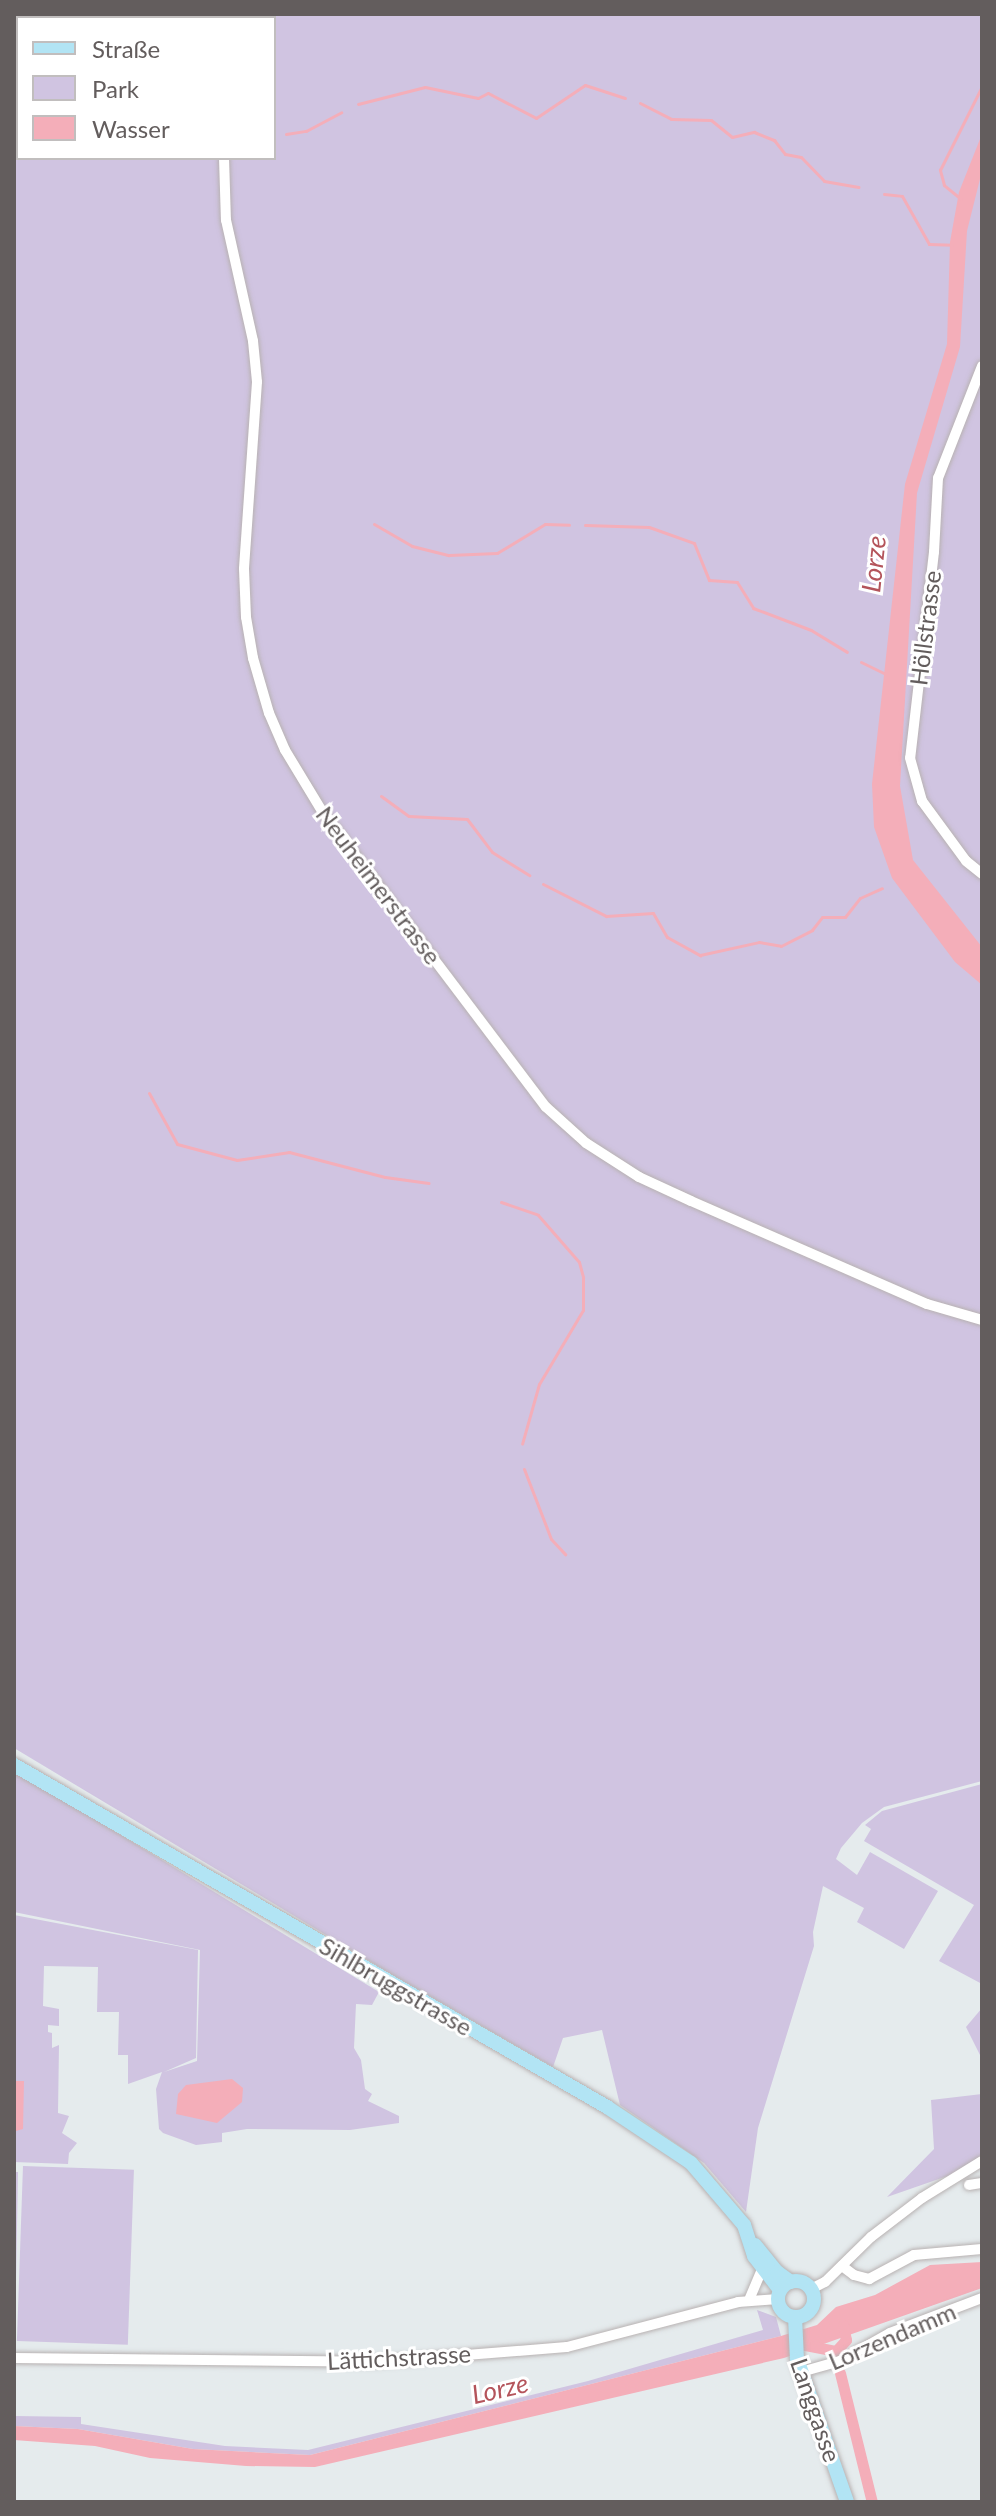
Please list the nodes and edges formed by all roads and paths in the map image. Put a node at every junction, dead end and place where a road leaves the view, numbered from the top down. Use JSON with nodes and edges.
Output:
{"nodes":[{"id":1,"x":224,"y":160,"type":"edge"},
{"id":2,"x":982,"y":366,"type":"edge"},
{"id":3,"x":982,"y":874,"type":"edge"},
{"id":4,"x":982,"y":1320,"type":"edge"},
{"id":5,"x":14,"y":1765,"type":"edge"},
{"id":6,"x":982,"y":2161,"type":"edge"},
{"id":7,"x":982,"y":2183,"type":"edge"},
{"id":8,"x":969,"y":2185,"type":"dead end"},
{"id":9,"x":751,"y":2240,"type":"junction"},
{"id":10,"x":982,"y":2249,"type":"edge"},
{"id":11,"x":842,"y":2266,"type":"junction"},
{"id":12,"x":762,"y":2270,"type":"junction"},
{"id":13,"x":811,"y":2289,"type":"junction"},
{"id":14,"x":783,"y":2290,"type":"junction"},
{"id":15,"x":982,"y":2298,"type":"edge"},
{"id":16,"x":749,"y":2300,"type":"junction"},
{"id":17,"x":794,"y":2323,"type":"junction"},
{"id":18,"x":14,"y":2358,"type":"edge"},
{"id":19,"x":799,"y":2366,"type":"junction"},
{"id":20,"x":847,"y":2502,"type":"edge"}],
"edges":[{"from":1,"to":4,"type":"street","name":"Neuheimerstrasse"},
{"from":2,"to":3,"type":"street","name":"Höllstrasse"},
{"from":5,"to":9,"type":"main road","name":"Sihlbruggstrasse"},
{"from":6,"to":11,"type":"street"},
{"from":7,"to":8,"type":"street"},
{"from":9,"to":12,"type":"main road","name":"Sihlbruggstrasse"},
{"from":9,"to":14,"type":"main road","name":"Sihlbruggstrasse"},
{"from":10,"to":11,"type":"street"},
{"from":11,"to":13,"type":"street"},
{"from":12,"to":14,"type":"main road","name":"Sihlbruggstrasse"},
{"from":12,"to":16,"type":"street"},
{"from":13,"to":14,"type":"main road"},
{"from":13,"to":17,"type":"main road"},
{"from":14,"to":16,"type":"street","name":"Lättichstrasse"},
{"from":14,"to":17,"type":"main road"},
{"from":15,"to":19,"type":"street","name":"Lorzendamm"},
{"from":16,"to":18,"type":"street","name":"Lättichstrasse"},
{"from":17,"to":19,"type":"main road","name":"Langgasse"},
{"from":19,"to":20,"type":"main road","name":"Langgasse"}]}
